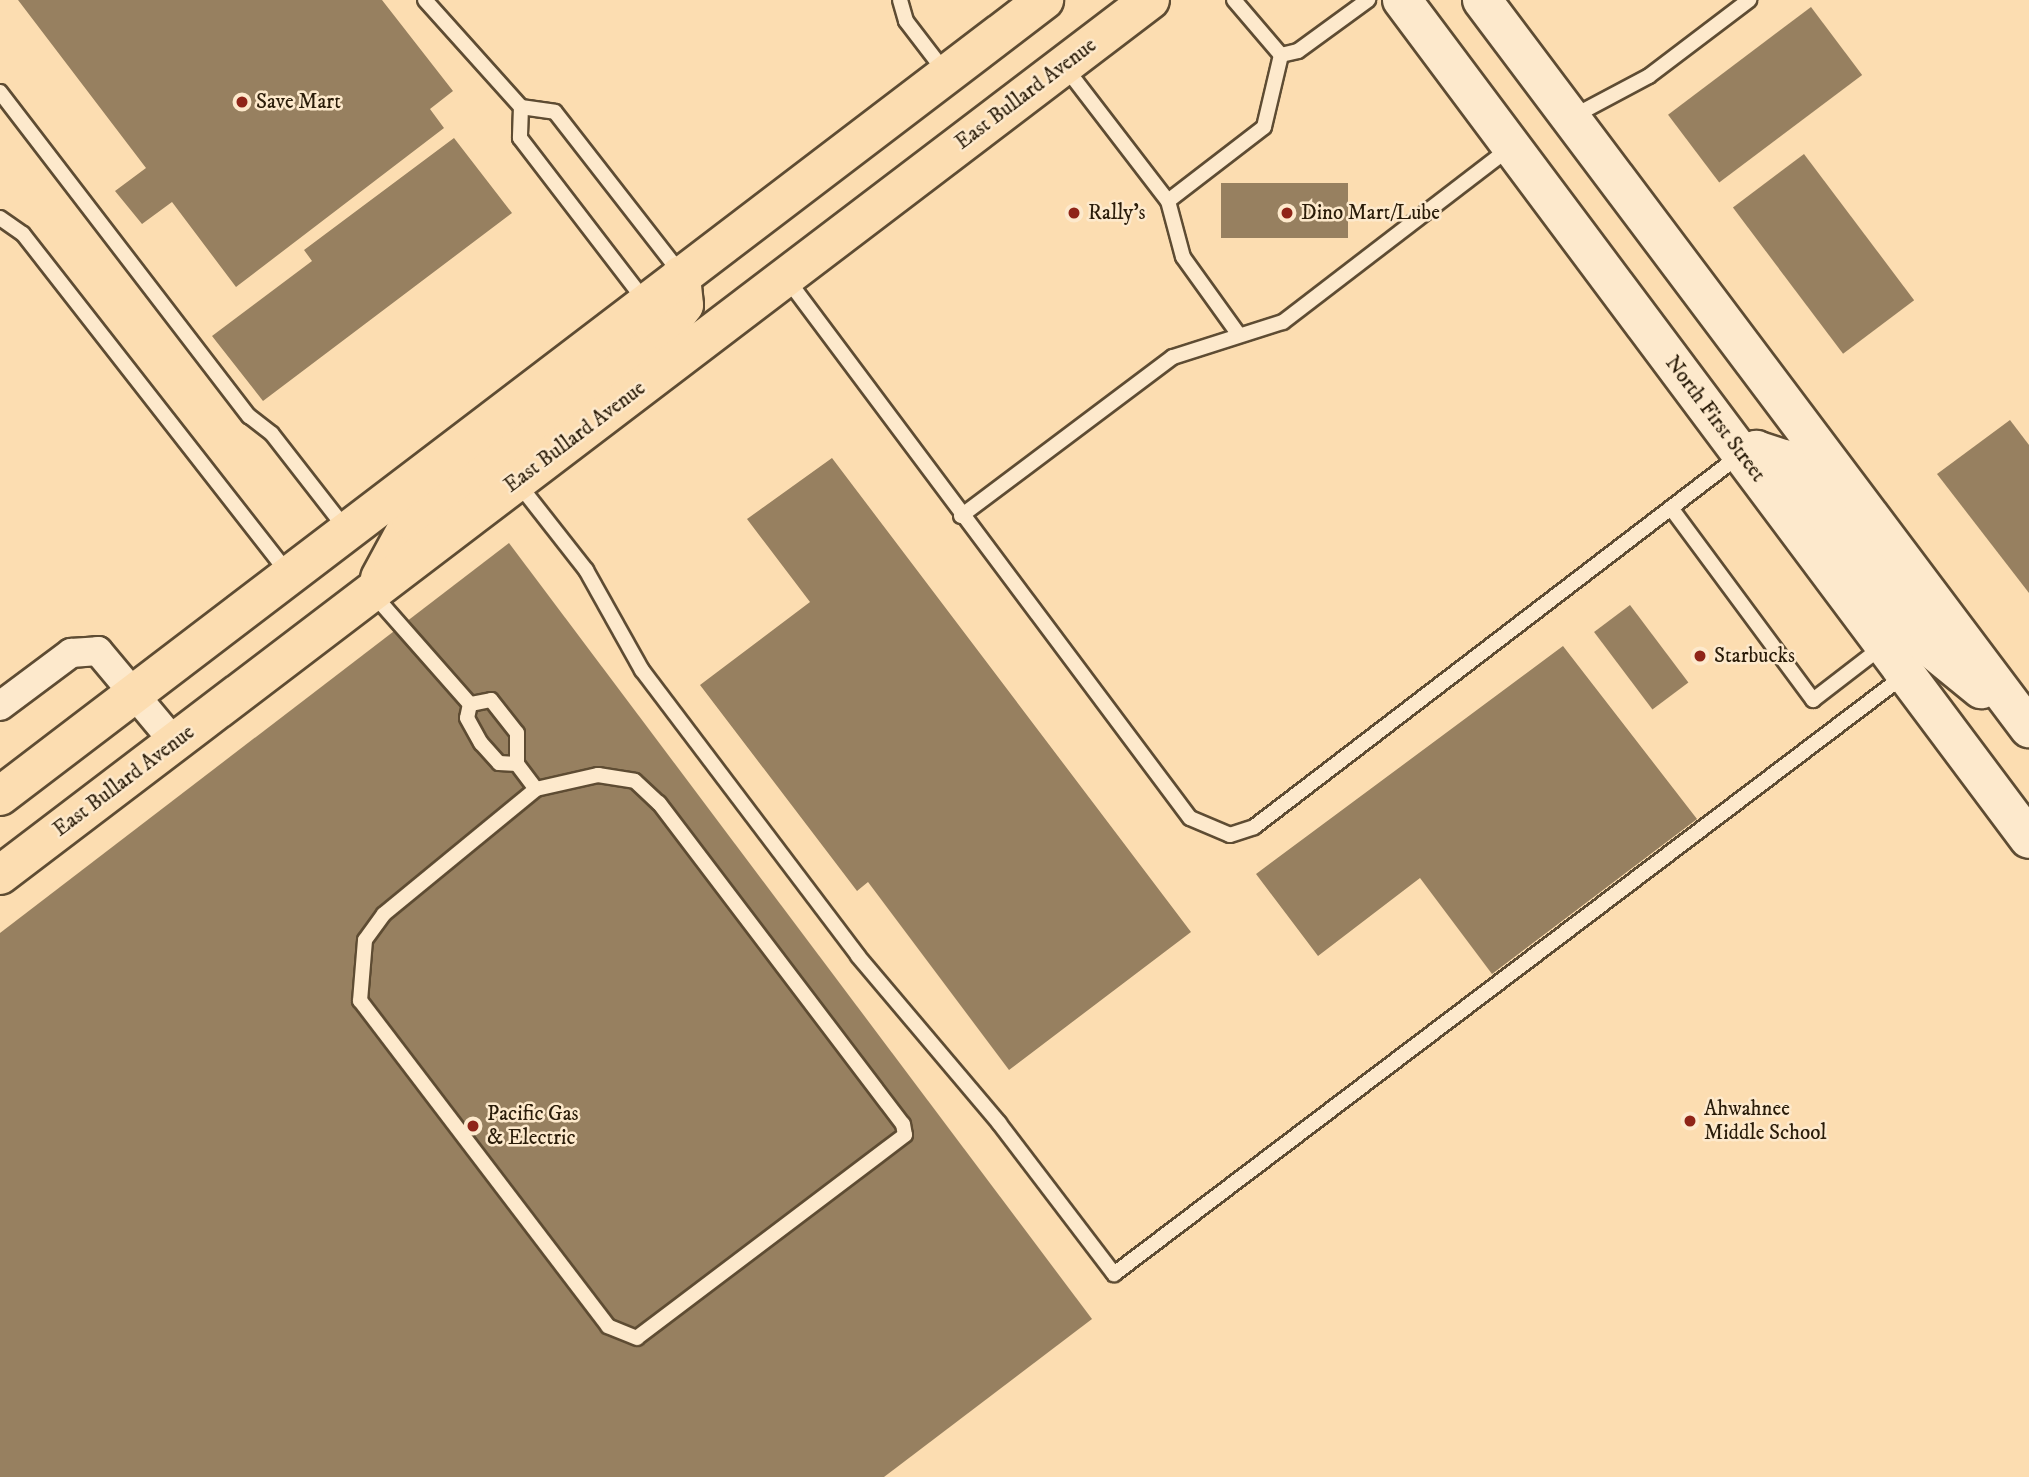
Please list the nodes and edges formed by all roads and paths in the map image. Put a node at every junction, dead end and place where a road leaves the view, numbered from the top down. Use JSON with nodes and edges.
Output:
{"nodes":[{"id":1,"x":425,"y":0,"type":"edge"},
{"id":2,"x":900,"y":0,"type":"edge"},
{"id":3,"x":1044,"y":0,"type":"edge"},
{"id":4,"x":1150,"y":0,"type":"edge"},
{"id":5,"x":1234,"y":0,"type":"edge"},
{"id":6,"x":1368,"y":0,"type":"edge"},
{"id":7,"x":1402,"y":0,"type":"edge"},
{"id":8,"x":1482,"y":0,"type":"edge"},
{"id":9,"x":1749,"y":0,"type":"edge"},
{"id":10,"x":1281,"y":55,"type":"junction"},
{"id":11,"x":1064,"y":65,"type":"junction"},
{"id":12,"x":947,"y":74,"type":"junction"},
{"id":13,"x":0,"y":92,"type":"edge"},
{"id":14,"x":521,"y":107,"type":"junction"},
{"id":15,"x":1570,"y":118,"type":"junction"},
{"id":16,"x":1512,"y":146,"type":"junction"},
{"id":17,"x":1168,"y":201,"type":"junction"},
{"id":18,"x":0,"y":218,"type":"edge"},
{"id":19,"x":681,"y":275,"type":"junction"},
{"id":20,"x":785,"y":277,"type":"junction"},
{"id":21,"x":646,"y":302,"type":"junction"},
{"id":22,"x":1239,"y":335,"type":"junction"},
{"id":23,"x":1741,"y":454,"type":"junction"},
{"id":24,"x":517,"y":482,"type":"junction"},
{"id":25,"x":1671,"y":508,"type":"junction"},
{"id":26,"x":961,"y":516,"type":"junction"},
{"id":27,"x":347,"y":531,"type":"junction"},
{"id":28,"x":290,"y":575,"type":"junction"},
{"id":29,"x":372,"y":593,"type":"junction"},
{"id":30,"x":1895,"y":660,"type":"junction"},
{"id":31,"x":136,"y":692,"type":"junction"},
{"id":32,"x":470,"y":704,"type":"junction"},
{"id":33,"x":0,"y":706,"type":"edge"},
{"id":34,"x":2029,"y":728,"type":"edge"},
{"id":35,"x":174,"y":742,"type":"junction"},
{"id":36,"x":517,"y":764,"type":"junction"},
{"id":37,"x":536,"y":789,"type":"junction"},
{"id":38,"x":0,"y":796,"type":"edge"},
{"id":39,"x":2029,"y":839,"type":"edge"},
{"id":40,"x":0,"y":875,"type":"edge"}],
"edges":[{"from":1,"to":14,"type":"lane"},
{"from":2,"to":12,"type":"lane"},
{"from":3,"to":12,"type":"main road"},
{"from":4,"to":11,"type":"main road","name":"East Bullard Avenue"},
{"from":5,"to":10,"type":"lane"},
{"from":6,"to":10,"type":"lane"},
{"from":7,"to":16,"type":"main road","name":"North First Street"},
{"from":8,"to":15,"type":"main road"},
{"from":9,"to":15,"type":"lane"},
{"from":10,"to":17,"type":"lane"},
{"from":11,"to":17,"type":"lane"},
{"from":11,"to":20,"type":"main road","name":"East Bullard Avenue"},
{"from":12,"to":19,"type":"main road"},
{"from":13,"to":27,"type":"lane"},
{"from":14,"to":19,"type":"lane"},
{"from":14,"to":21,"type":"lane"},
{"from":15,"to":34,"type":"main road"},
{"from":16,"to":22,"type":"lane"},
{"from":16,"to":23,"type":"main road","name":"North First Street"},
{"from":17,"to":22,"type":"lane"},
{"from":18,"to":28,"type":"lane"},
{"from":19,"to":21,"type":"main road"},
{"from":19,"to":29,"type":"main road"},
{"from":20,"to":24,"type":"main road","name":"East Bullard Avenue"},
{"from":20,"to":26,"type":"lane"},
{"from":21,"to":27,"type":"main road"},
{"from":22,"to":26,"type":"lane"},
{"from":23,"to":25,"type":"lane"},
{"from":23,"to":30,"type":"main road","name":"North First Street"},
{"from":23,"to":34,"type":"main road"},
{"from":24,"to":29,"type":"main road","name":"East Bullard Avenue"},
{"from":24,"to":30,"type":"lane"},
{"from":25,"to":26,"type":"lane"},
{"from":25,"to":30,"type":"lane"},
{"from":27,"to":28,"type":"main road"},
{"from":28,"to":31,"type":"main road"},
{"from":29,"to":32,"type":"lane"},
{"from":29,"to":35,"type":"main road","name":"East Bullard Avenue"},
{"from":30,"to":39,"type":"main road","name":"North First Street"},
{"from":31,"to":33,"type":"street"},
{"from":31,"to":35,"type":"street"},
{"from":31,"to":38,"type":"main road"},
{"from":32,"to":36,"type":"lane"},
{"from":32,"to":36,"type":"lane"},
{"from":35,"to":40,"type":"main road","name":"East Bullard Avenue"},
{"from":36,"to":37,"type":"lane"},
{"from":37,"to":37,"type":"lane"}]}
